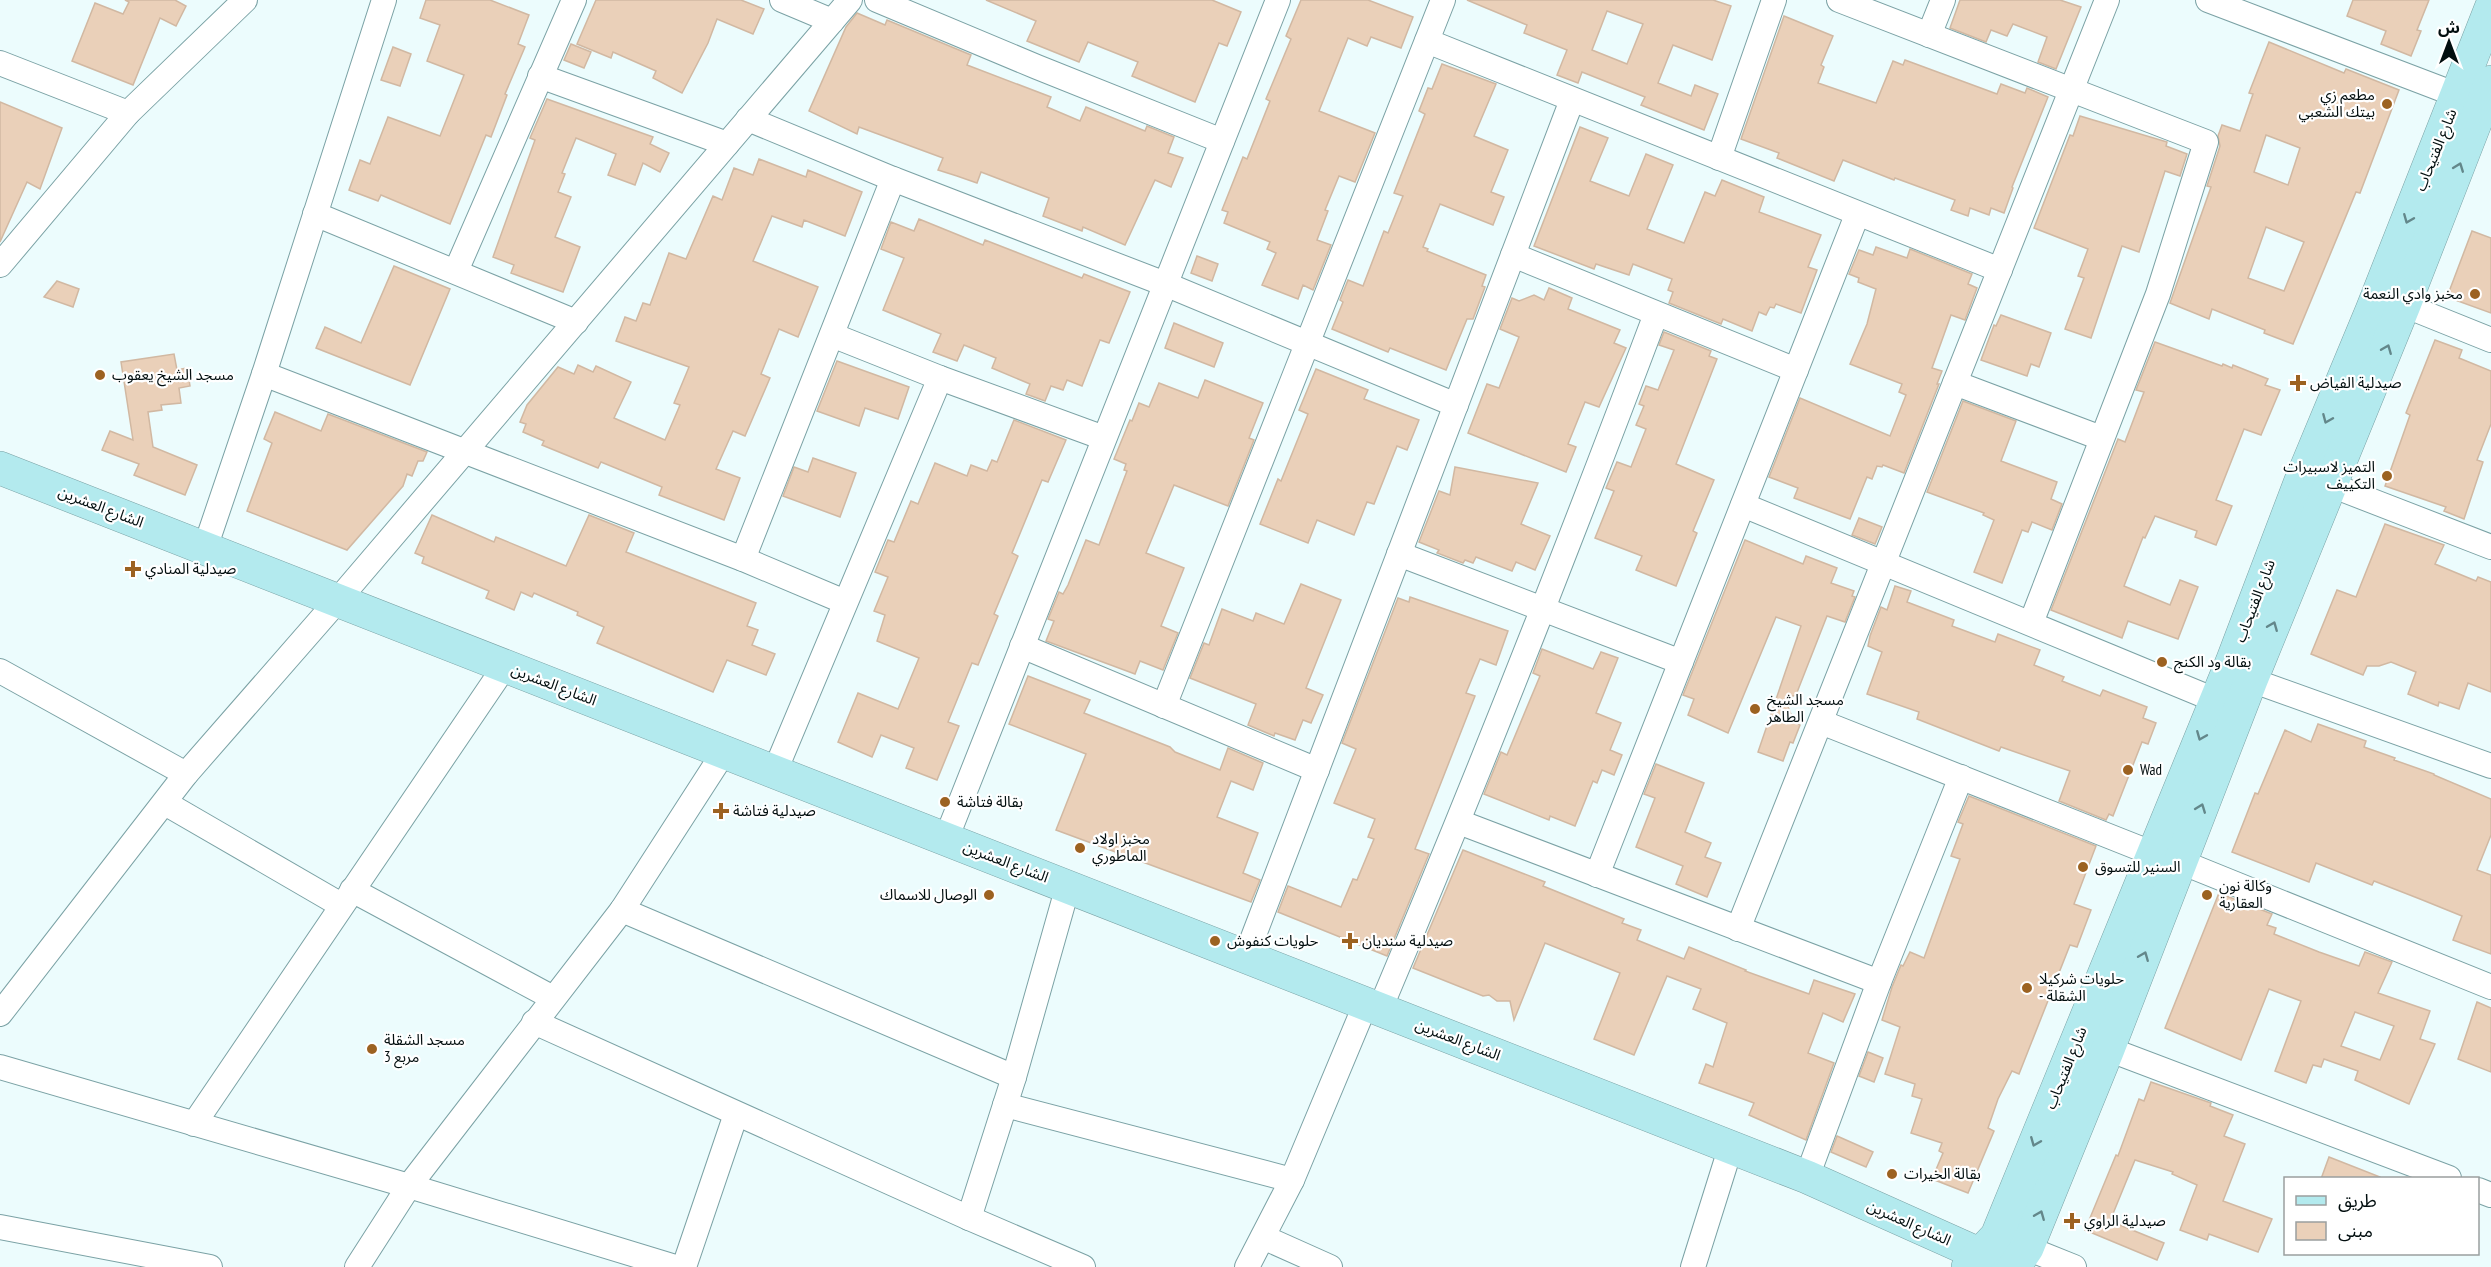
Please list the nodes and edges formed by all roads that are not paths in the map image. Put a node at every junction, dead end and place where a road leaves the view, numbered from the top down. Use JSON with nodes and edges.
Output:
{"nodes":[{"id":1,"x":245,"y":0,"type":"edge"},
{"id":2,"x":384,"y":0,"type":"edge"},
{"id":3,"x":574,"y":0,"type":"edge"},
{"id":4,"x":782,"y":0,"type":"edge"},
{"id":5,"x":850,"y":0,"type":"edge"},
{"id":6,"x":877,"y":0,"type":"edge"},
{"id":7,"x":1278,"y":0,"type":"edge"},
{"id":8,"x":1443,"y":0,"type":"edge"},
{"id":9,"x":1774,"y":0,"type":"edge"},
{"id":10,"x":1839,"y":0,"type":"edge"},
{"id":11,"x":1943,"y":0,"type":"edge"},
{"id":12,"x":2107,"y":0,"type":"edge"},
{"id":13,"x":2208,"y":0,"type":"edge"},
{"id":14,"x":2491,"y":8,"type":"edge"},
{"id":15,"x":832,"y":21,"type":"junction"},
{"id":16,"x":1929,"y":34,"type":"junction"},
{"id":17,"x":1427,"y":41,"type":"junction"},
{"id":18,"x":0,"y":63,"type":"edge"},
{"id":19,"x":540,"y":76,"type":"junction"},
{"id":20,"x":2491,"y":82,"type":"edge"},
{"id":21,"x":2072,"y":90,"type":"junction"},
{"id":22,"x":2457,"y":95,"type":"junction"},
{"id":23,"x":1572,"y":100,"type":"junction"},
{"id":24,"x":128,"y":113,"type":"junction"},
{"id":25,"x":748,"y":119,"type":"junction"},
{"id":26,"x":2483,"y":127,"type":"edge"},
{"id":27,"x":1222,"y":141,"type":"junction"},
{"id":28,"x":727,"y":144,"type":"junction"},
{"id":29,"x":1719,"y":159,"type":"junction"},
{"id":30,"x":893,"y":179,"type":"junction"},
{"id":31,"x":315,"y":214,"type":"junction"},
{"id":32,"x":1857,"y":215,"type":"junction"},
{"id":33,"x":3,"y":254,"type":"edge"},
{"id":34,"x":1513,"y":255,"type":"junction"},
{"id":35,"x":2000,"y":270,"type":"junction"},
{"id":36,"x":456,"y":271,"type":"junction"},
{"id":37,"x":1165,"y":284,"type":"junction"},
{"id":38,"x":2404,"y":305,"type":"junction"},
{"id":39,"x":1656,"y":314,"type":"junction"},
{"id":40,"x":576,"y":321,"type":"junction"},
{"id":41,"x":832,"y":334,"type":"junction"},
{"id":42,"x":2491,"y":340,"type":"edge"},
{"id":43,"x":1307,"y":344,"type":"junction"},
{"id":44,"x":1796,"y":370,"type":"junction"},
{"id":45,"x":264,"y":374,"type":"junction"},
{"id":46,"x":940,"y":378,"type":"junction"},
{"id":47,"x":1955,"y":382,"type":"junction"},
{"id":48,"x":1456,"y":405,"type":"junction"},
{"id":49,"x":1104,"y":438,"type":"junction"},
{"id":50,"x":2101,"y":438,"type":"junction"},
{"id":51,"x":465,"y":451,"type":"junction"},
{"id":52,"x":0,"y":468,"type":"edge"},
{"id":53,"x":2331,"y":485,"type":"junction"},
{"id":54,"x":1743,"y":505,"type":"junction"},
{"id":55,"x":2491,"y":547,"type":"edge"},
{"id":56,"x":205,"y":548,"type":"junction"},
{"id":57,"x":1400,"y":554,"type":"junction"},
{"id":58,"x":743,"y":559,"type":"junction"},
{"id":59,"x":1883,"y":564,"type":"junction"},
{"id":60,"x":338,"y":600,"type":"junction"},
{"id":61,"x":845,"y":603,"type":"junction"},
{"id":62,"x":1545,"y":608,"type":"junction"},
{"id":63,"x":2031,"y":623,"type":"junction"},
{"id":64,"x":1022,"y":646,"type":"junction"},
{"id":65,"x":1681,"y":662,"type":"junction"},
{"id":66,"x":505,"y":666,"type":"junction"},
{"id":67,"x":0,"y":670,"type":"edge"},
{"id":68,"x":2252,"y":680,"type":"junction"},
{"id":69,"x":2215,"y":700,"type":"junction"},
{"id":70,"x":1164,"y":706,"type":"junction"},
{"id":71,"x":1821,"y":722,"type":"junction"},
{"id":72,"x":724,"y":752,"type":"junction"},
{"id":73,"x":2491,"y":766,"type":"edge"},
{"id":74,"x":1317,"y":770,"type":"junction"},
{"id":75,"x":775,"y":771,"type":"junction"},
{"id":76,"x":186,"y":774,"type":"junction"},
{"id":77,"x":1961,"y":777,"type":"junction"},
{"id":78,"x":165,"y":803,"type":"junction"},
{"id":79,"x":1459,"y":822,"type":"junction"},
{"id":80,"x":946,"y":839,"type":"junction"},
{"id":81,"x":2167,"y":858,"type":"junction"},
{"id":82,"x":1598,"y":875,"type":"junction"},
{"id":83,"x":1068,"y":886,"type":"junction"},
{"id":84,"x":347,"y":898,"type":"junction"},
{"id":85,"x":622,"y":910,"type":"junction"},
{"id":86,"x":1738,"y":929,"type":"junction"},
{"id":87,"x":1246,"y":956,"type":"junction"},
{"id":88,"x":1879,"y":982,"type":"junction"},
{"id":89,"x":2491,"y":987,"type":"edge"},
{"id":90,"x":553,"y":998,"type":"junction"},
{"id":91,"x":1373,"y":1006,"type":"junction"},
{"id":92,"x":0,"y":1014,"type":"edge"},
{"id":93,"x":534,"y":1022,"type":"junction"},
{"id":94,"x":2108,"y":1049,"type":"junction"},
{"id":95,"x":0,"y":1067,"type":"edge"},
{"id":96,"x":1014,"y":1077,"type":"junction"},
{"id":97,"x":1005,"y":1105,"type":"junction"},
{"id":98,"x":736,"y":1114,"type":"junction"},
{"id":99,"x":194,"y":1124,"type":"junction"},
{"id":100,"x":1731,"y":1146,"type":"junction"},
{"id":101,"x":1807,"y":1177,"type":"junction"},
{"id":102,"x":2445,"y":1177,"type":"edge"},
{"id":103,"x":1292,"y":1180,"type":"junction"},
{"id":104,"x":409,"y":1186,"type":"junction"},
{"id":105,"x":969,"y":1218,"type":"junction"},
{"id":106,"x":0,"y":1227,"type":"edge"},
{"id":107,"x":1263,"y":1237,"type":"junction"},
{"id":108,"x":1999,"y":1257,"type":"edge"},
{"id":109,"x":210,"y":1267,"type":"edge"},
{"id":110,"x":357,"y":1267,"type":"edge"},
{"id":111,"x":675,"y":1267,"type":"edge"},
{"id":112,"x":684,"y":1267,"type":"edge"},
{"id":113,"x":1083,"y":1267,"type":"edge"},
{"id":114,"x":1247,"y":1267,"type":"edge"},
{"id":115,"x":1329,"y":1267,"type":"edge"},
{"id":116,"x":1693,"y":1267,"type":"edge"},
{"id":117,"x":2074,"y":1267,"type":"edge"}],
"edges":[{"from":1,"to":24,"type":"street"},
{"from":2,"to":31,"type":"street"},
{"from":3,"to":19,"type":"street"},
{"from":4,"to":15,"type":"street"},
{"from":5,"to":15,"type":"street"},
{"from":6,"to":27,"type":"street"},
{"from":7,"to":27,"type":"street"},
{"from":8,"to":17,"type":"street"},
{"from":9,"to":29,"type":"street"},
{"from":10,"to":16,"type":"street"},
{"from":11,"to":16,"type":"street"},
{"from":12,"to":21,"type":"street"},
{"from":13,"to":22,"type":"street"},
{"from":14,"to":22,"type":"main road","name":"شارع الفتيحاب"},
{"from":15,"to":25,"type":"street"},
{"from":16,"to":21,"type":"street"},
{"from":17,"to":23,"type":"street"},
{"from":17,"to":43,"type":"street"},
{"from":18,"to":24,"type":"street"},
{"from":19,"to":28,"type":"street"},
{"from":19,"to":36,"type":"street"},
{"from":20,"to":26,"type":"main road","name":"شارع الفتيحاب"},
{"from":21,"to":35,"type":"street"},
{"from":21,"to":50,"type":"street"},
{"from":22,"to":69,"type":"main road","name":"شارع الفتيحاب","one_way":true},
{"from":23,"to":29,"type":"street"},
{"from":23,"to":34,"type":"street"},
{"from":24,"to":33,"type":"street"},
{"from":25,"to":28,"type":"street"},
{"from":25,"to":30,"type":"street"},
{"from":38,"to":26,"type":"main road","name":"شارع الفتيحاب","one_way":true},
{"from":27,"to":37,"type":"street"},
{"from":28,"to":40,"type":"street"},
{"from":29,"to":32,"type":"street"},
{"from":30,"to":37,"type":"street"},
{"from":30,"to":41,"type":"street"},
{"from":31,"to":36,"type":"street"},
{"from":31,"to":45,"type":"street"},
{"from":32,"to":35,"type":"street"},
{"from":32,"to":44,"type":"street"},
{"from":34,"to":39,"type":"street"},
{"from":34,"to":48,"type":"street"},
{"from":35,"to":47,"type":"street"},
{"from":36,"to":40,"type":"street"},
{"from":37,"to":43,"type":"street"},
{"from":37,"to":49,"type":"street"},
{"from":38,"to":42,"type":"street"},
{"from":53,"to":38,"type":"main road","name":"شارع الفتيحاب","one_way":true},
{"from":39,"to":44,"type":"street"},
{"from":39,"to":62,"type":"street"},
{"from":40,"to":51,"type":"street"},
{"from":41,"to":46,"type":"street"},
{"from":41,"to":58,"type":"street"},
{"from":43,"to":48,"type":"street"},
{"from":43,"to":70,"type":"street"},
{"from":44,"to":54,"type":"street"},
{"from":45,"to":51,"type":"street"},
{"from":45,"to":56,"type":"street"},
{"from":46,"to":49,"type":"street"},
{"from":46,"to":61,"type":"street"},
{"from":47,"to":50,"type":"street"},
{"from":47,"to":59,"type":"street"},
{"from":48,"to":57,"type":"street"},
{"from":49,"to":64,"type":"street"},
{"from":50,"to":63,"type":"street"},
{"from":51,"to":58,"type":"street"},
{"from":51,"to":60,"type":"street"},
{"from":52,"to":56,"type":"main road","name":"الشارع العشرين"},
{"from":53,"to":55,"type":"street"},
{"from":68,"to":53,"type":"main road","name":"شارع الفتيحاب","one_way":true},
{"from":54,"to":59,"type":"street"},
{"from":54,"to":65,"type":"street"},
{"from":56,"to":60,"type":"main road","name":"الشارع العشرين"},
{"from":57,"to":62,"type":"street"},
{"from":57,"to":74,"type":"street"},
{"from":58,"to":61,"type":"street"},
{"from":59,"to":63,"type":"street"},
{"from":59,"to":71,"type":"street"},
{"from":60,"to":66,"type":"main road","name":"الشارع العشرين"},
{"from":60,"to":76,"type":"street"},
{"from":61,"to":75,"type":"street"},
{"from":62,"to":65,"type":"street"},
{"from":62,"to":79,"type":"street"},
{"from":63,"to":69,"type":"street"},
{"from":64,"to":70,"type":"street"},
{"from":64,"to":80,"type":"street"},
{"from":65,"to":82,"type":"street"},
{"from":66,"to":72,"type":"main road","name":"الشارع العشرين"},
{"from":66,"to":84,"type":"street"},
{"from":67,"to":76,"type":"street"},
{"from":68,"to":73,"type":"street"},
{"from":81,"to":68,"type":"main road","name":"شارع الفتيحاب","one_way":true},
{"from":69,"to":81,"type":"main road","name":"شارع الفتيحاب","one_way":true},
{"from":70,"to":74,"type":"street"},
{"from":71,"to":77,"type":"street"},
{"from":71,"to":86,"type":"street"},
{"from":72,"to":75,"type":"main road","name":"الشارع العشرين"},
{"from":72,"to":85,"type":"street"},
{"from":74,"to":87,"type":"street"},
{"from":75,"to":80,"type":"main road","name":"الشارع العشرين"},
{"from":76,"to":78,"type":"street"},
{"from":77,"to":81,"type":"street"},
{"from":77,"to":88,"type":"street"},
{"from":78,"to":84,"type":"street"},
{"from":78,"to":92,"type":"street"},
{"from":79,"to":82,"type":"street"},
{"from":79,"to":91,"type":"street"},
{"from":80,"to":83,"type":"main road","name":"الشارع العشرين"},
{"from":81,"to":89,"type":"street"},
{"from":94,"to":81,"type":"main road","name":"شارع الفتيحاب","one_way":true},
{"from":81,"to":108,"type":"main road","name":"شارع الفتيحاب","one_way":true},
{"from":82,"to":86,"type":"street"},
{"from":83,"to":87,"type":"main road","name":"الشارع العشرين"},
{"from":83,"to":96,"type":"street"},
{"from":84,"to":90,"type":"street"},
{"from":84,"to":99,"type":"street"},
{"from":85,"to":90,"type":"street"},
{"from":85,"to":96,"type":"street"},
{"from":86,"to":88,"type":"street"},
{"from":87,"to":91,"type":"main road","name":"الشارع العشرين"},
{"from":88,"to":101,"type":"street"},
{"from":90,"to":93,"type":"street"},
{"from":91,"to":100,"type":"main road","name":"الشارع العشرين"},
{"from":91,"to":103,"type":"street"},
{"from":93,"to":98,"type":"street"},
{"from":93,"to":104,"type":"street"},
{"from":94,"to":102,"type":"street"},
{"from":108,"to":94,"type":"main road","name":"شارع الفتيحاب","one_way":true},
{"from":95,"to":99,"type":"street"},
{"from":96,"to":97,"type":"street"},
{"from":97,"to":103,"type":"street"},
{"from":97,"to":105,"type":"street"},
{"from":98,"to":105,"type":"street"},
{"from":98,"to":112,"type":"street"},
{"from":99,"to":104,"type":"street"},
{"from":100,"to":101,"type":"main road","name":"الشارع العشرين"},
{"from":100,"to":116,"type":"street"},
{"from":101,"to":108,"type":"main road","name":"الشارع العشرين"},
{"from":103,"to":107,"type":"street"},
{"from":104,"to":110,"type":"street"},
{"from":104,"to":111,"type":"street"},
{"from":105,"to":113,"type":"street"},
{"from":106,"to":109,"type":"street"},
{"from":107,"to":114,"type":"street"},
{"from":107,"to":115,"type":"street"},
{"from":108,"to":117,"type":"street"}]}
